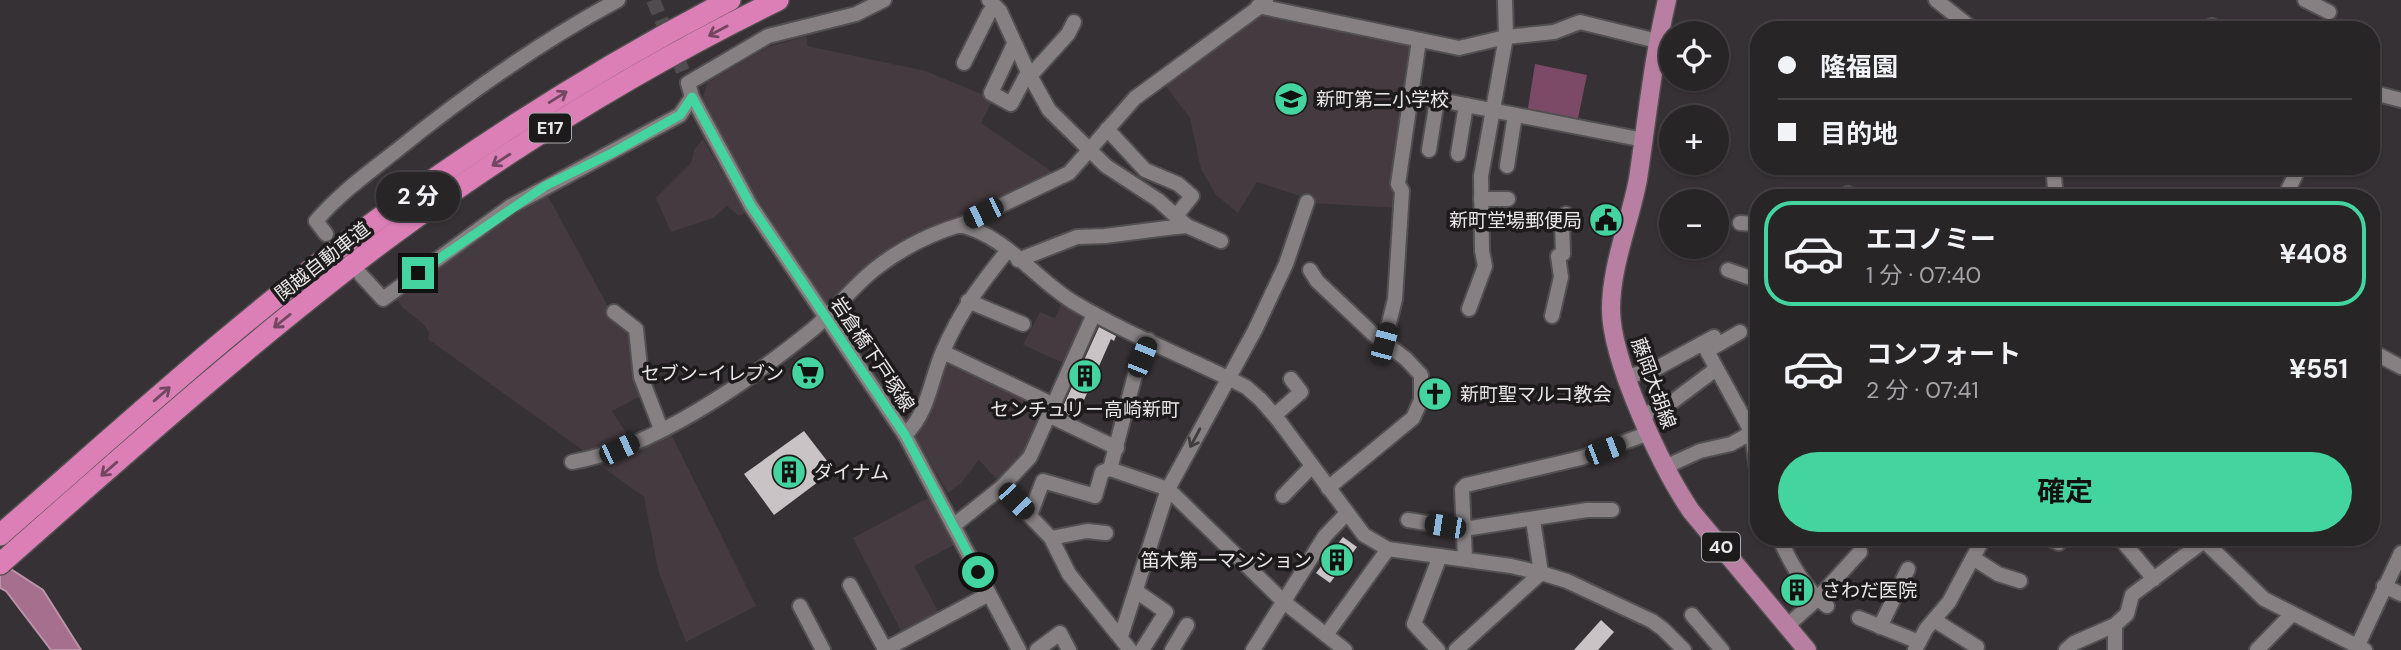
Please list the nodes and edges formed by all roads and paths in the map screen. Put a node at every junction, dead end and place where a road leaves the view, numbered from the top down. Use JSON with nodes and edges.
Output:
{"nodes":[{"id":1,"x":618,"y":0,"type":"edge"},
{"id":2,"x":730,"y":0,"type":"edge"},
{"id":3,"x":778,"y":0,"type":"edge"},
{"id":4,"x":884,"y":0,"type":"edge"},
{"id":5,"x":1505,"y":0,"type":"edge"},
{"id":6,"x":1667,"y":0,"type":"edge"},
{"id":7,"x":1936,"y":0,"type":"edge"},
{"id":8,"x":2305,"y":0,"type":"edge"},
{"id":9,"x":992,"y":3,"type":"edge"},
{"id":10,"x":1263,"y":3,"type":"edge"},
{"id":11,"x":2329,"y":12,"type":"dead end"},
{"id":12,"x":1963,"y":21,"type":"edge"},
{"id":13,"x":1074,"y":22,"type":"dead end"},
{"id":14,"x":1506,"y":37,"type":"junction"},
{"id":15,"x":1419,"y":40,"type":"junction"},
{"id":16,"x":1657,"y":41,"type":"junction"},
{"id":17,"x":1014,"y":44,"type":"junction"},
{"id":18,"x":964,"y":64,"type":"dead end"},
{"id":19,"x":1029,"y":74,"type":"junction"},
{"id":20,"x":690,"y":90,"type":"junction"},
{"id":21,"x":1410,"y":93,"type":"junction"},
{"id":22,"x":2380,"y":94,"type":"edge"},
{"id":23,"x":1437,"y":100,"type":"junction"},
{"id":24,"x":2401,"y":100,"type":"edge"},
{"id":25,"x":1466,"y":105,"type":"junction"},
{"id":26,"x":1493,"y":110,"type":"junction"},
{"id":27,"x":1515,"y":115,"type":"junction"},
{"id":28,"x":1107,"y":129,"type":"junction"},
{"id":29,"x":1644,"y":140,"type":"junction"},
{"id":30,"x":1429,"y":150,"type":"dead end"},
{"id":31,"x":1088,"y":151,"type":"junction"},
{"id":32,"x":1458,"y":154,"type":"dead end"},
{"id":33,"x":1507,"y":166,"type":"dead end"},
{"id":34,"x":1481,"y":199,"type":"junction"},
{"id":35,"x":1508,"y":199,"type":"dead end"},
{"id":36,"x":1307,"y":202,"type":"dead end"},
{"id":37,"x":1566,"y":214,"type":"dead end"},
{"id":38,"x":1176,"y":216,"type":"junction"},
{"id":39,"x":1740,"y":223,"type":"dead end"},
{"id":40,"x":1750,"y":224,"type":"edge"},
{"id":41,"x":960,"y":225,"type":"junction"},
{"id":42,"x":1188,"y":226,"type":"junction"},
{"id":43,"x":326,"y":233,"type":"dead end"},
{"id":44,"x":1222,"y":241,"type":"dead end"},
{"id":45,"x":1013,"y":255,"type":"junction"},
{"id":46,"x":1310,"y":270,"type":"dead end"},
{"id":47,"x":1728,"y":270,"type":"dead end"},
{"id":48,"x":361,"y":275,"type":"dead end"},
{"id":49,"x":1750,"y":278,"type":"edge"},
{"id":50,"x":968,"y":301,"type":"junction"},
{"id":51,"x":1469,"y":309,"type":"dead end"},
{"id":52,"x":614,"y":312,"type":"dead end"},
{"id":53,"x":1094,"y":314,"type":"junction"},
{"id":54,"x":1552,"y":317,"type":"dead end"},
{"id":55,"x":825,"y":318,"type":"junction"},
{"id":56,"x":1023,"y":324,"type":"dead end"},
{"id":57,"x":1740,"y":332,"type":"dead end"},
{"id":58,"x":1715,"y":337,"type":"dead end"},
{"id":59,"x":1149,"y":340,"type":"junction"},
{"id":60,"x":1384,"y":343,"type":"junction"},
{"id":61,"x":943,"y":352,"type":"junction"},
{"id":62,"x":2380,"y":356,"type":"edge"},
{"id":63,"x":2401,"y":367,"type":"edge"},
{"id":64,"x":1716,"y":369,"type":"junction"},
{"id":65,"x":1227,"y":377,"type":"junction"},
{"id":66,"x":1627,"y":377,"type":"junction"},
{"id":67,"x":1291,"y":379,"type":"dead end"},
{"id":68,"x":1052,"y":410,"type":"junction"},
{"id":69,"x":1275,"y":415,"type":"junction"},
{"id":70,"x":1642,"y":415,"type":"junction"},
{"id":71,"x":1750,"y":422,"type":"edge"},
{"id":72,"x":661,"y":429,"type":"junction"},
{"id":73,"x":1649,"y":433,"type":"junction"},
{"id":74,"x":1750,"y":433,"type":"edge"},
{"id":75,"x":905,"y":435,"type":"junction"},
{"id":76,"x":1117,"y":448,"type":"junction"},
{"id":77,"x":572,"y":462,"type":"dead end"},
{"id":78,"x":1312,"y":466,"type":"junction"},
{"id":79,"x":1665,"y":467,"type":"junction"},
{"id":80,"x":1110,"y":469,"type":"junction"},
{"id":81,"x":1002,"y":487,"type":"junction"},
{"id":82,"x":1328,"y":488,"type":"junction"},
{"id":83,"x":1168,"y":489,"type":"junction"},
{"id":84,"x":1283,"y":496,"type":"dead end"},
{"id":85,"x":1612,"y":510,"type":"dead end"},
{"id":86,"x":1346,"y":514,"type":"junction"},
{"id":87,"x":1030,"y":515,"type":"junction"},
{"id":88,"x":1408,"y":520,"type":"dead end"},
{"id":89,"x":1533,"y":520,"type":"junction"},
{"id":90,"x":953,"y":526,"type":"junction"},
{"id":91,"x":1464,"y":529,"type":"junction"},
{"id":92,"x":1106,"y":533,"type":"dead end"},
{"id":93,"x":0,"y":535,"type":"edge"},
{"id":94,"x":1051,"y":538,"type":"junction"},
{"id":95,"x":1783,"y":546,"type":"edge"},
{"id":96,"x":1979,"y":546,"type":"edge"},
{"id":97,"x":2126,"y":546,"type":"edge"},
{"id":98,"x":2194,"y":546,"type":"edge"},
{"id":99,"x":2209,"y":546,"type":"edge"},
{"id":100,"x":1388,"y":549,"type":"junction"},
{"id":101,"x":1860,"y":552,"type":"dead end"},
{"id":102,"x":2401,"y":553,"type":"edge"},
{"id":103,"x":1440,"y":556,"type":"junction"},
{"id":104,"x":1973,"y":558,"type":"junction"},
{"id":105,"x":1465,"y":559,"type":"junction"},
{"id":106,"x":0,"y":564,"type":"edge"},
{"id":107,"x":1908,"y":569,"type":"dead end"},
{"id":108,"x":1541,"y":573,"type":"junction"},
{"id":109,"x":2154,"y":579,"type":"junction"},
{"id":110,"x":2020,"y":581,"type":"dead end"},
{"id":111,"x":850,"y":585,"type":"dead end"},
{"id":112,"x":2384,"y":586,"type":"junction"},
{"id":113,"x":1136,"y":591,"type":"junction"},
{"id":114,"x":989,"y":594,"type":"junction"},
{"id":115,"x":2401,"y":594,"type":"edge"},
{"id":116,"x":1284,"y":602,"type":"junction"},
{"id":117,"x":1822,"y":602,"type":"junction"},
{"id":118,"x":800,"y":606,"type":"dead end"},
{"id":119,"x":2292,"y":614,"type":"junction"},
{"id":120,"x":1692,"y":615,"type":"dead end"},
{"id":121,"x":1859,"y":618,"type":"dead end"},
{"id":122,"x":1934,"y":620,"type":"junction"},
{"id":123,"x":1187,"y":625,"type":"dead end"},
{"id":124,"x":2115,"y":625,"type":"junction"},
{"id":125,"x":1787,"y":626,"type":"junction"},
{"id":126,"x":1880,"y":627,"type":"junction"},
{"id":127,"x":1326,"y":635,"type":"junction"},
{"id":128,"x":1121,"y":636,"type":"junction"},
{"id":129,"x":2336,"y":636,"type":"junction"},
{"id":130,"x":1917,"y":646,"type":"edge"},
{"id":131,"x":1977,"y":647,"type":"dead end"},
{"id":132,"x":2361,"y":648,"type":"edge"},
{"id":133,"x":823,"y":650,"type":"edge"},
{"id":134,"x":884,"y":650,"type":"edge"},
{"id":135,"x":1019,"y":650,"type":"edge"},
{"id":136,"x":1037,"y":650,"type":"edge"},
{"id":137,"x":1069,"y":650,"type":"edge"},
{"id":138,"x":1130,"y":650,"type":"edge"},
{"id":139,"x":1142,"y":650,"type":"edge"},
{"id":140,"x":1172,"y":650,"type":"edge"},
{"id":141,"x":1254,"y":650,"type":"edge"},
{"id":142,"x":1345,"y":650,"type":"edge"},
{"id":143,"x":1438,"y":650,"type":"edge"},
{"id":144,"x":1456,"y":650,"type":"edge"},
{"id":145,"x":1684,"y":650,"type":"edge"},
{"id":146,"x":1722,"y":650,"type":"edge"},
{"id":147,"x":1807,"y":650,"type":"edge"},
{"id":148,"x":2066,"y":650,"type":"edge"},
{"id":149,"x":2115,"y":650,"type":"edge"},
{"id":150,"x":2258,"y":650,"type":"edge"},
{"id":151,"x":2327,"y":650,"type":"edge"}],
"edges":[{"from":1,"to":43,"type":"street"},
{"from":93,"to":2,"type":"highway","name":"関越自動車道","number":"E17","one_way":true},
{"from":3,"to":106,"type":"highway","name":"関越自動車道","number":"E17","one_way":true},
{"from":4,"to":20,"type":"street"},
{"from":5,"to":14,"type":"street"},
{"from":6,"to":16,"type":"main road","name":"藤岡大胡線","number":"40"},
{"from":7,"to":12,"type":"street"},
{"from":8,"to":11,"type":"street"},
{"from":9,"to":17,"type":"street"},
{"from":9,"to":18,"type":"street"},
{"from":10,"to":15,"type":"street"},
{"from":10,"to":28,"type":"street"},
{"from":13,"to":19,"type":"street"},
{"from":14,"to":15,"type":"street"},
{"from":14,"to":16,"type":"street"},
{"from":14,"to":26,"type":"street"},
{"from":15,"to":21,"type":"street"},
{"from":16,"to":29,"type":"main road","name":"藤岡大胡線","number":"40"},
{"from":17,"to":19,"type":"street"},
{"from":17,"to":19,"type":"street"},
{"from":19,"to":31,"type":"street"},
{"from":20,"to":48,"type":"street"},
{"from":20,"to":55,"type":"street","name":"岩倉橋下戸塚線"},
{"from":21,"to":23,"type":"street"},
{"from":21,"to":60,"type":"street"},
{"from":22,"to":24,"type":"street"},
{"from":23,"to":25,"type":"street"},
{"from":23,"to":30,"type":"street"},
{"from":25,"to":26,"type":"street"},
{"from":25,"to":32,"type":"street"},
{"from":26,"to":27,"type":"street"},
{"from":26,"to":34,"type":"street"},
{"from":27,"to":29,"type":"street"},
{"from":27,"to":33,"type":"street"},
{"from":28,"to":31,"type":"street"},
{"from":28,"to":38,"type":"street"},
{"from":29,"to":66,"type":"main road","name":"藤岡大胡線","number":"40"},
{"from":31,"to":38,"type":"street"},
{"from":31,"to":41,"type":"street"},
{"from":34,"to":35,"type":"street"},
{"from":34,"to":51,"type":"street"},
{"from":36,"to":65,"type":"street"},
{"from":37,"to":54,"type":"street"},
{"from":38,"to":42,"type":"street"},
{"from":39,"to":40,"type":"street"},
{"from":41,"to":45,"type":"street"},
{"from":41,"to":55,"type":"street"},
{"from":42,"to":44,"type":"street"},
{"from":42,"to":45,"type":"street"},
{"from":45,"to":50,"type":"street"},
{"from":45,"to":53,"type":"street"},
{"from":46,"to":60,"type":"street"},
{"from":47,"to":49,"type":"street"},
{"from":50,"to":56,"type":"street"},
{"from":50,"to":61,"type":"street"},
{"from":52,"to":72,"type":"street"},
{"from":53,"to":59,"type":"street"},
{"from":53,"to":68,"type":"street"},
{"from":55,"to":72,"type":"street"},
{"from":55,"to":75,"type":"street","name":"岩倉橋下戸塚線"},
{"from":57,"to":64,"type":"street"},
{"from":58,"to":66,"type":"street"},
{"from":59,"to":65,"type":"street"},
{"from":59,"to":76,"type":"street"},
{"from":60,"to":82,"type":"street"},
{"from":61,"to":68,"type":"street"},
{"from":61,"to":75,"type":"street"},
{"from":62,"to":63,"type":"street"},
{"from":64,"to":70,"type":"street"},
{"from":64,"to":71,"type":"street"},
{"from":65,"to":69,"type":"street"},
{"from":65,"to":83,"type":"street","one_way":true},
{"from":66,"to":70,"type":"main road","name":"藤岡大胡線","number":"40"},
{"from":67,"to":69,"type":"street"},
{"from":68,"to":76,"type":"street"},
{"from":68,"to":81,"type":"street"},
{"from":69,"to":78,"type":"street"},
{"from":70,"to":73,"type":"main road","name":"藤岡大胡線","number":"40"},
{"from":72,"to":77,"type":"street"},
{"from":73,"to":79,"type":"main road","name":"藤岡大胡線","number":"40"},
{"from":73,"to":91,"type":"street"},
{"from":74,"to":79,"type":"street"},
{"from":75,"to":90,"type":"street","name":"岩倉橋下戸塚線"},
{"from":76,"to":80,"type":"street"},
{"from":78,"to":82,"type":"street"},
{"from":78,"to":84,"type":"street"},
{"from":79,"to":125,"type":"main road","name":"藤岡大胡線","number":"40"},
{"from":80,"to":83,"type":"street"},
{"from":80,"to":87,"type":"street"},
{"from":81,"to":87,"type":"street"},
{"from":81,"to":90,"type":"street"},
{"from":82,"to":86,"type":"street"},
{"from":83,"to":113,"type":"street"},
{"from":83,"to":116,"type":"street"},
{"from":85,"to":89,"type":"street"},
{"from":86,"to":100,"type":"street"},
{"from":86,"to":116,"type":"street"},
{"from":87,"to":94,"type":"street"},
{"from":88,"to":91,"type":"street"},
{"from":89,"to":91,"type":"street"},
{"from":89,"to":108,"type":"street"},
{"from":90,"to":114,"type":"street","name":"岩倉橋下戸塚線"},
{"from":91,"to":105,"type":"street"},
{"from":92,"to":94,"type":"street"},
{"from":94,"to":128,"type":"street"},
{"from":95,"to":117,"type":"street"},
{"from":96,"to":104,"type":"street"},
{"from":97,"to":109,"type":"street"},
{"from":98,"to":109,"type":"street"},
{"from":99,"to":119,"type":"street"},
{"from":100,"to":103,"type":"street"},
{"from":100,"to":127,"type":"street"},
{"from":101,"to":117,"type":"street"},
{"from":102,"to":112,"type":"street"},
{"from":103,"to":105,"type":"street"},
{"from":103,"to":143,"type":"street"},
{"from":104,"to":110,"type":"street"},
{"from":104,"to":122,"type":"street"},
{"from":105,"to":108,"type":"street"},
{"from":107,"to":126,"type":"street"},
{"from":108,"to":144,"type":"street"},
{"from":108,"to":145,"type":"street"},
{"from":109,"to":124,"type":"street"},
{"from":111,"to":134,"type":"street"},
{"from":112,"to":115,"type":"street"},
{"from":112,"to":132,"type":"street"},
{"from":113,"to":128,"type":"street"},
{"from":113,"to":139,"type":"street"},
{"from":114,"to":134,"type":"street"},
{"from":114,"to":135,"type":"street","name":"岩倉橋下戸塚線"},
{"from":116,"to":127,"type":"street"},
{"from":116,"to":141,"type":"street"},
{"from":117,"to":125,"type":"street"},
{"from":118,"to":133,"type":"street"},
{"from":119,"to":129,"type":"street"},
{"from":119,"to":150,"type":"street"},
{"from":120,"to":146,"type":"street"},
{"from":121,"to":126,"type":"street"},
{"from":122,"to":130,"type":"street"},
{"from":122,"to":131,"type":"street"},
{"from":123,"to":140,"type":"street"},
{"from":124,"to":148,"type":"street"},
{"from":124,"to":149,"type":"street"},
{"from":125,"to":147,"type":"main road","name":"藤岡大胡線","number":"40"},
{"from":126,"to":130,"type":"street"},
{"from":127,"to":142,"type":"street"},
{"from":128,"to":138,"type":"street"},
{"from":129,"to":132,"type":"street"},
{"from":129,"to":151,"type":"street"},
{"from":136,"to":137,"type":"street"}]}
